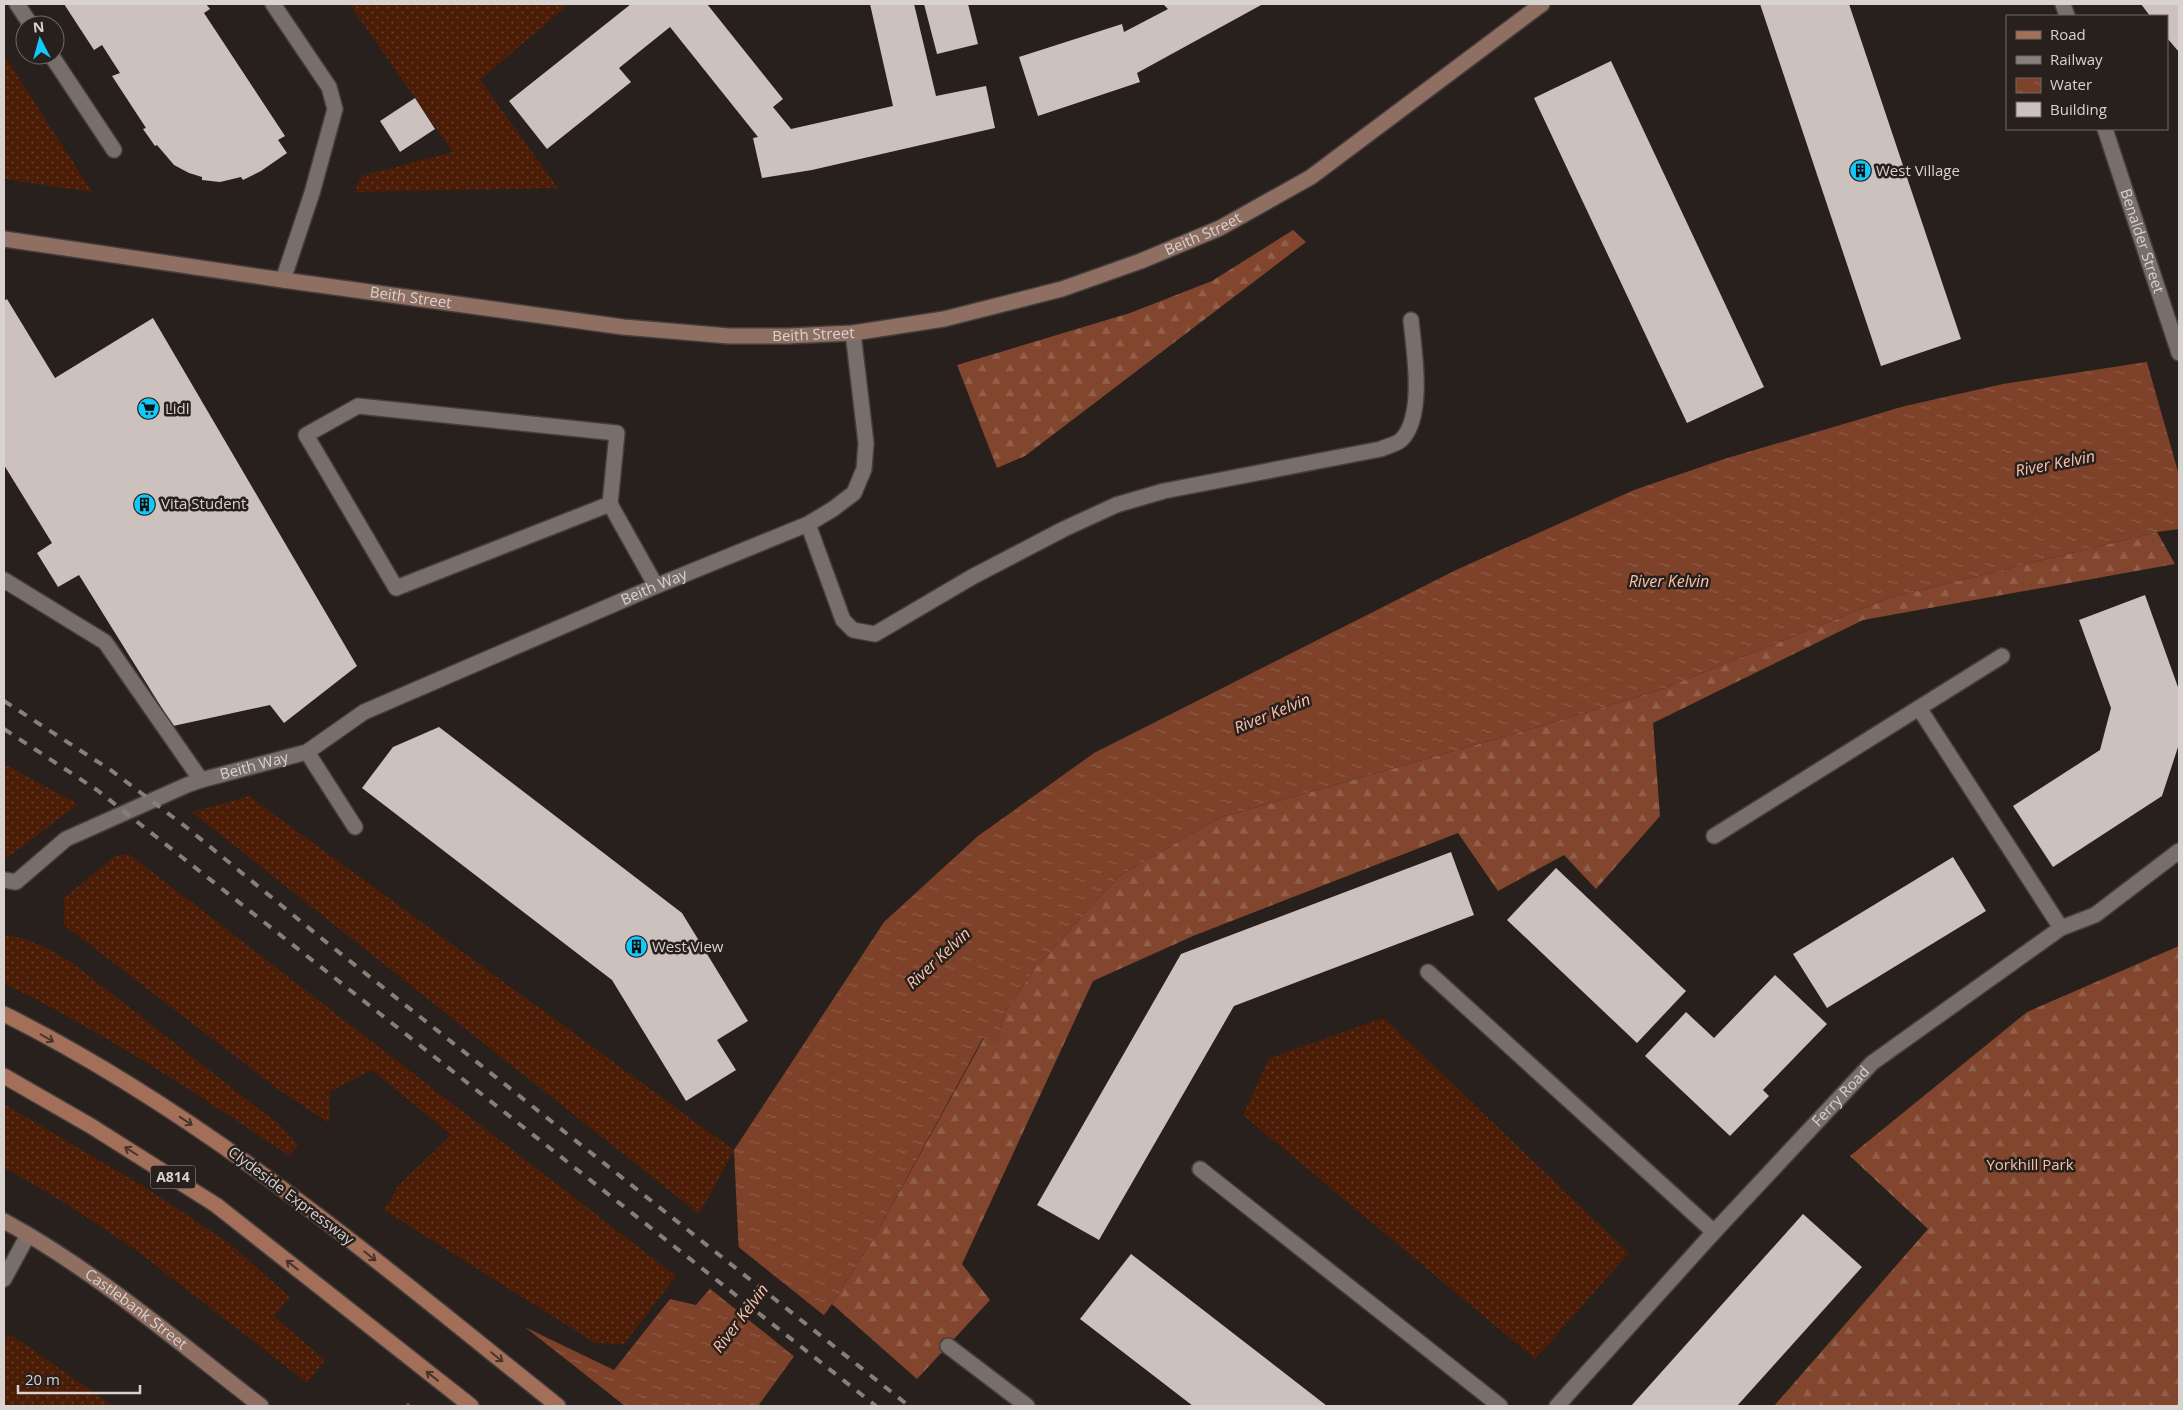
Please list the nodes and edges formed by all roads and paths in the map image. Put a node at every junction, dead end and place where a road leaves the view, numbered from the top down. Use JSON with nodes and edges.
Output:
{"nodes":[{"id":1,"x":17,"y":4,"type":"edge"},
{"id":2,"x":272,"y":4,"type":"edge"},
{"id":3,"x":1542,"y":4,"type":"edge"},
{"id":4,"x":24,"y":15,"type":"edge"},
{"id":5,"x":58,"y":65,"type":"edge"},
{"id":6,"x":2105,"y":130,"type":"edge"},
{"id":7,"x":114,"y":150,"type":"dead end"},
{"id":8,"x":4,"y":239,"type":"edge"},
{"id":9,"x":283,"y":280,"type":"junction"},
{"id":10,"x":1411,"y":320,"type":"dead end"},
{"id":11,"x":853,"y":333,"type":"junction"},
{"id":12,"x":2178,"y":351,"type":"edge"},
{"id":13,"x":610,"y":504,"type":"junction"},
{"id":14,"x":808,"y":524,"type":"junction"},
{"id":15,"x":4,"y":580,"type":"edge"},
{"id":16,"x":656,"y":586,"type":"junction"},
{"id":17,"x":2002,"y":656,"type":"dead end"},
{"id":18,"x":1919,"y":708,"type":"junction"},
{"id":19,"x":307,"y":752,"type":"junction"},
{"id":20,"x":201,"y":780,"type":"junction"},
{"id":21,"x":355,"y":827,"type":"dead end"},
{"id":22,"x":1714,"y":836,"type":"dead end"},
{"id":23,"x":2179,"y":851,"type":"edge"},
{"id":24,"x":4,"y":880,"type":"edge"},
{"id":25,"x":2061,"y":928,"type":"junction"},
{"id":26,"x":1428,"y":972,"type":"dead end"},
{"id":27,"x":4,"y":1014,"type":"edge"},
{"id":28,"x":4,"y":1076,"type":"edge"},
{"id":29,"x":1200,"y":1169,"type":"dead end"},
{"id":30,"x":4,"y":1221,"type":"edge"},
{"id":31,"x":1714,"y":1232,"type":"junction"},
{"id":32,"x":28,"y":1235,"type":"junction"},
{"id":33,"x":4,"y":1280,"type":"edge"},
{"id":34,"x":948,"y":1346,"type":"dead end"},
{"id":35,"x":261,"y":1406,"type":"edge"},
{"id":36,"x":471,"y":1406,"type":"edge"},
{"id":37,"x":558,"y":1406,"type":"edge"},
{"id":38,"x":1027,"y":1406,"type":"edge"},
{"id":39,"x":1500,"y":1406,"type":"edge"},
{"id":40,"x":1557,"y":1406,"type":"edge"}],
"edges":[{"from":1,"to":4,"type":"street"},
{"from":2,"to":9,"type":"street"},
{"from":3,"to":11,"type":"main road","name":"Beith Street"},
{"from":5,"to":7,"type":"street"},
{"from":6,"to":12,"type":"street","name":"Benalder Street"},
{"from":8,"to":9,"type":"main road","name":"Beith Street"},
{"from":9,"to":11,"type":"main road","name":"Beith Street"},
{"from":10,"to":14,"type":"street"},
{"from":11,"to":14,"type":"street","name":"Beith Way"},
{"from":13,"to":13,"type":"street"},
{"from":13,"to":16,"type":"street"},
{"from":14,"to":16,"type":"street","name":"Beith Way"},
{"from":15,"to":20,"type":"street"},
{"from":16,"to":19,"type":"street","name":"Beith Way"},
{"from":17,"to":18,"type":"street"},
{"from":18,"to":22,"type":"street"},
{"from":18,"to":25,"type":"street"},
{"from":19,"to":20,"type":"street","name":"Beith Way"},
{"from":19,"to":21,"type":"street","name":"Beith Way"},
{"from":20,"to":24,"type":"street","name":"Beith Way"},
{"from":23,"to":25,"type":"street","name":"Ferry Road"},
{"from":25,"to":31,"type":"street","name":"Ferry Road"},
{"from":26,"to":31,"type":"street"},
{"from":27,"to":37,"type":"main road","name":"Clydeside Expressway","one_way":true},
{"from":36,"to":28,"type":"main road","number":"A814","one_way":true},
{"from":29,"to":39,"type":"street"},
{"from":30,"to":32,"type":"main road","name":"Castlebank Street"},
{"from":31,"to":40,"type":"street","name":"Ferry Road"},
{"from":32,"to":33,"type":"street"},
{"from":32,"to":35,"type":"main road","name":"Castlebank Street"},
{"from":34,"to":38,"type":"street"}]}
